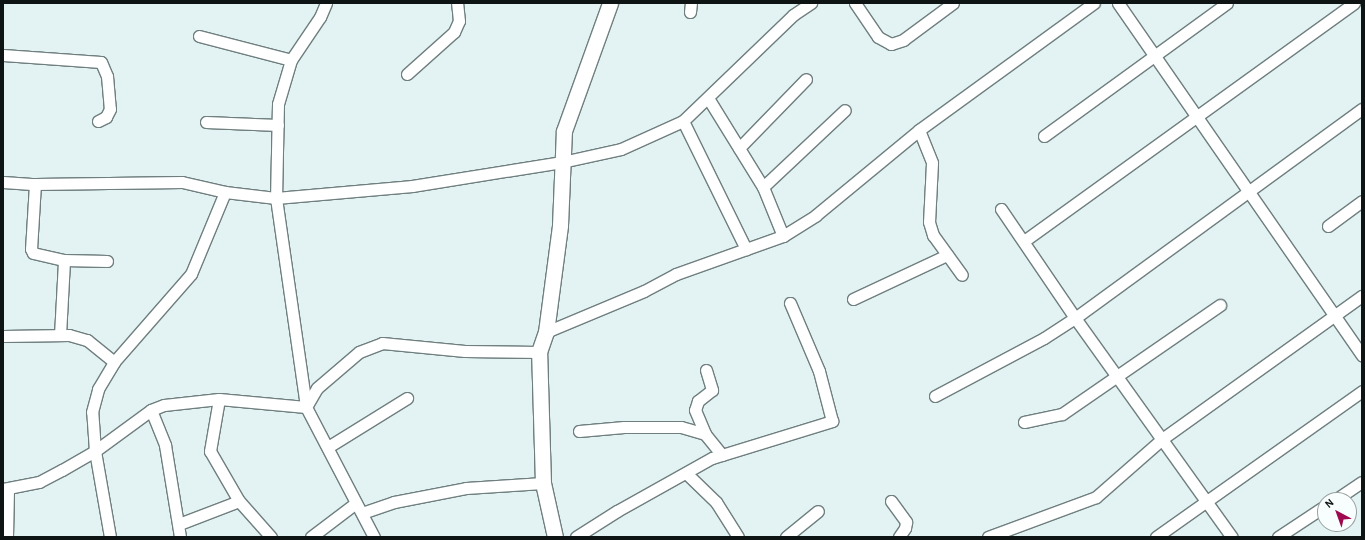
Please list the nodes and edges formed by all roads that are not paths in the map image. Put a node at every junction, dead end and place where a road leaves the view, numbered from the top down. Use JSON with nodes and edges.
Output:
{"nodes":[{"id":1,"x":326,"y":3,"type":"edge"},
{"id":2,"x":457,"y":3,"type":"edge"},
{"id":3,"x":610,"y":3,"type":"edge"},
{"id":4,"x":811,"y":3,"type":"edge"},
{"id":5,"x":855,"y":3,"type":"edge"},
{"id":6,"x":953,"y":3,"type":"edge"},
{"id":7,"x":1094,"y":3,"type":"edge"},
{"id":8,"x":1118,"y":3,"type":"edge"},
{"id":9,"x":1227,"y":3,"type":"edge"},
{"id":10,"x":1354,"y":3,"type":"edge"},
{"id":11,"x":199,"y":36,"type":"dead end"},
{"id":12,"x":3,"y":55,"type":"edge"},
{"id":13,"x":1154,"y":56,"type":"junction"},
{"id":14,"x":291,"y":60,"type":"junction"},
{"id":15,"x":407,"y":74,"type":"dead end"},
{"id":16,"x":806,"y":79,"type":"dead end"},
{"id":17,"x":708,"y":98,"type":"junction"},
{"id":18,"x":845,"y":110,"type":"dead end"},
{"id":19,"x":1362,"y":110,"type":"edge"},
{"id":20,"x":1196,"y":117,"type":"junction"},
{"id":21,"x":98,"y":121,"type":"dead end"},
{"id":22,"x":683,"y":121,"type":"junction"},
{"id":23,"x":206,"y":122,"type":"dead end"},
{"id":24,"x":278,"y":125,"type":"junction"},
{"id":25,"x":919,"y":130,"type":"junction"},
{"id":26,"x":1044,"y":136,"type":"dead end"},
{"id":27,"x":739,"y":148,"type":"junction"},
{"id":28,"x":562,"y":162,"type":"junction"},
{"id":29,"x":3,"y":182,"type":"edge"},
{"id":30,"x":35,"y":184,"type":"junction"},
{"id":31,"x":763,"y":187,"type":"junction"},
{"id":32,"x":1248,"y":191,"type":"junction"},
{"id":33,"x":225,"y":192,"type":"junction"},
{"id":34,"x":276,"y":198,"type":"junction"},
{"id":35,"x":1362,"y":201,"type":"edge"},
{"id":36,"x":1001,"y":209,"type":"dead end"},
{"id":37,"x":1328,"y":226,"type":"dead end"},
{"id":38,"x":783,"y":236,"type":"junction"},
{"id":39,"x":1024,"y":241,"type":"junction"},
{"id":40,"x":746,"y":249,"type":"junction"},
{"id":41,"x":947,"y":255,"type":"junction"},
{"id":42,"x":64,"y":260,"type":"junction"},
{"id":43,"x":107,"y":261,"type":"dead end"},
{"id":44,"x":962,"y":275,"type":"dead end"},
{"id":45,"x":1362,"y":296,"type":"edge"},
{"id":46,"x":853,"y":298,"type":"dead end"},
{"id":47,"x":790,"y":303,"type":"dead end"},
{"id":48,"x":1220,"y":305,"type":"dead end"},
{"id":49,"x":1334,"y":316,"type":"junction"},
{"id":50,"x":1074,"y":318,"type":"junction"},
{"id":51,"x":546,"y":332,"type":"junction"},
{"id":52,"x":60,"y":334,"type":"junction"},
{"id":53,"x":3,"y":336,"type":"edge"},
{"id":54,"x":539,"y":352,"type":"junction"},
{"id":55,"x":1362,"y":356,"type":"edge"},
{"id":56,"x":114,"y":362,"type":"junction"},
{"id":57,"x":706,"y":370,"type":"dead end"},
{"id":58,"x":1117,"y":376,"type":"junction"},
{"id":59,"x":1362,"y":391,"type":"edge"},
{"id":60,"x":934,"y":396,"type":"dead end"},
{"id":61,"x":407,"y":398,"type":"dead end"},
{"id":62,"x":220,"y":399,"type":"junction"},
{"id":63,"x":306,"y":407,"type":"junction"},
{"id":64,"x":151,"y":410,"type":"junction"},
{"id":65,"x":1024,"y":422,"type":"dead end"},
{"id":66,"x":579,"y":431,"type":"dead end"},
{"id":67,"x":705,"y":434,"type":"junction"},
{"id":68,"x":1162,"y":439,"type":"junction"},
{"id":69,"x":328,"y":447,"type":"junction"},
{"id":70,"x":95,"y":451,"type":"junction"},
{"id":71,"x":722,"y":455,"type":"junction"},
{"id":72,"x":686,"y":473,"type":"junction"},
{"id":73,"x":1362,"y":482,"type":"edge"},
{"id":74,"x":543,"y":483,"type":"junction"},
{"id":75,"x":5,"y":489,"type":"edge"},
{"id":76,"x":1346,"y":492,"type":"edge"},
{"id":77,"x":239,"y":501,"type":"junction"},
{"id":78,"x":891,"y":501,"type":"dead end"},
{"id":79,"x":356,"y":502,"type":"junction"},
{"id":80,"x":1206,"y":502,"type":"junction"},
{"id":81,"x":818,"y":511,"type":"dead end"},
{"id":82,"x":1317,"y":511,"type":"edge"},
{"id":83,"x":362,"y":513,"type":"junction"},
{"id":84,"x":179,"y":524,"type":"junction"},
{"id":85,"x":7,"y":537,"type":"edge"},
{"id":86,"x":110,"y":537,"type":"edge"},
{"id":87,"x":180,"y":537,"type":"edge"},
{"id":88,"x":271,"y":537,"type":"edge"},
{"id":89,"x":311,"y":537,"type":"edge"},
{"id":90,"x":374,"y":537,"type":"edge"},
{"id":91,"x":555,"y":537,"type":"edge"},
{"id":92,"x":576,"y":537,"type":"edge"},
{"id":93,"x":738,"y":537,"type":"edge"},
{"id":94,"x":786,"y":537,"type":"edge"},
{"id":95,"x":899,"y":537,"type":"edge"},
{"id":96,"x":988,"y":537,"type":"edge"},
{"id":97,"x":1156,"y":537,"type":"edge"},
{"id":98,"x":1232,"y":537,"type":"edge"},
{"id":99,"x":1278,"y":537,"type":"edge"}],
"edges":[{"from":1,"to":14,"type":"street"},
{"from":2,"to":15,"type":"street"},
{"from":3,"to":28,"type":"street"},
{"from":4,"to":17,"type":"street"},
{"from":5,"to":6,"type":"street"},
{"from":7,"to":25,"type":"street"},
{"from":8,"to":13,"type":"street"},
{"from":9,"to":13,"type":"street"},
{"from":10,"to":20,"type":"street"},
{"from":11,"to":14,"type":"street"},
{"from":12,"to":21,"type":"street"},
{"from":13,"to":20,"type":"street"},
{"from":13,"to":26,"type":"street"},
{"from":14,"to":24,"type":"street"},
{"from":16,"to":27,"type":"street"},
{"from":17,"to":22,"type":"street"},
{"from":17,"to":27,"type":"street"},
{"from":18,"to":31,"type":"street"},
{"from":19,"to":32,"type":"street"},
{"from":20,"to":32,"type":"street"},
{"from":20,"to":39,"type":"street"},
{"from":22,"to":28,"type":"street"},
{"from":22,"to":40,"type":"street"},
{"from":23,"to":24,"type":"street"},
{"from":24,"to":34,"type":"street"},
{"from":25,"to":38,"type":"street"},
{"from":25,"to":41,"type":"street"},
{"from":27,"to":31,"type":"street"},
{"from":28,"to":34,"type":"street"},
{"from":28,"to":51,"type":"street"},
{"from":29,"to":30,"type":"street"},
{"from":30,"to":33,"type":"street"},
{"from":30,"to":42,"type":"street"},
{"from":31,"to":38,"type":"street"},
{"from":32,"to":49,"type":"street"},
{"from":32,"to":50,"type":"street"},
{"from":33,"to":34,"type":"street"},
{"from":33,"to":56,"type":"street"},
{"from":34,"to":63,"type":"street"},
{"from":35,"to":37,"type":"street"},
{"from":36,"to":39,"type":"street"},
{"from":38,"to":40,"type":"street"},
{"from":39,"to":50,"type":"street"},
{"from":40,"to":51,"type":"street"},
{"from":41,"to":44,"type":"street"},
{"from":41,"to":46,"type":"street"},
{"from":42,"to":43,"type":"street"},
{"from":42,"to":52,"type":"street"},
{"from":45,"to":49,"type":"street"},
{"from":47,"to":71,"type":"street"},
{"from":48,"to":58,"type":"street"},
{"from":49,"to":55,"type":"street"},
{"from":49,"to":68,"type":"street"},
{"from":50,"to":58,"type":"street"},
{"from":50,"to":60,"type":"street"},
{"from":51,"to":54,"type":"street"},
{"from":52,"to":53,"type":"street"},
{"from":52,"to":56,"type":"street"},
{"from":54,"to":63,"type":"street"},
{"from":54,"to":74,"type":"street"},
{"from":56,"to":70,"type":"street"},
{"from":57,"to":67,"type":"street"},
{"from":58,"to":65,"type":"street"},
{"from":58,"to":68,"type":"street"},
{"from":59,"to":80,"type":"street"},
{"from":61,"to":69,"type":"street"},
{"from":62,"to":63,"type":"street"},
{"from":62,"to":64,"type":"street"},
{"from":62,"to":77,"type":"street"},
{"from":63,"to":69,"type":"street"},
{"from":64,"to":70,"type":"street"},
{"from":64,"to":84,"type":"street"},
{"from":66,"to":67,"type":"street"},
{"from":67,"to":71,"type":"street"},
{"from":68,"to":80,"type":"street"},
{"from":68,"to":96,"type":"street"},
{"from":69,"to":79,"type":"street"},
{"from":70,"to":75,"type":"street"},
{"from":70,"to":86,"type":"street"},
{"from":71,"to":72,"type":"street"},
{"from":72,"to":92,"type":"street"},
{"from":72,"to":93,"type":"street"},
{"from":73,"to":76,"type":"street"},
{"from":74,"to":83,"type":"street"},
{"from":74,"to":91,"type":"street"},
{"from":75,"to":85,"type":"street"},
{"from":77,"to":84,"type":"street"},
{"from":77,"to":88,"type":"street"},
{"from":78,"to":95,"type":"street"},
{"from":79,"to":83,"type":"street"},
{"from":79,"to":89,"type":"street"},
{"from":80,"to":97,"type":"street"},
{"from":80,"to":98,"type":"street"},
{"from":81,"to":94,"type":"street"},
{"from":82,"to":99,"type":"street"},
{"from":83,"to":90,"type":"street"},
{"from":84,"to":87,"type":"street"}]}
